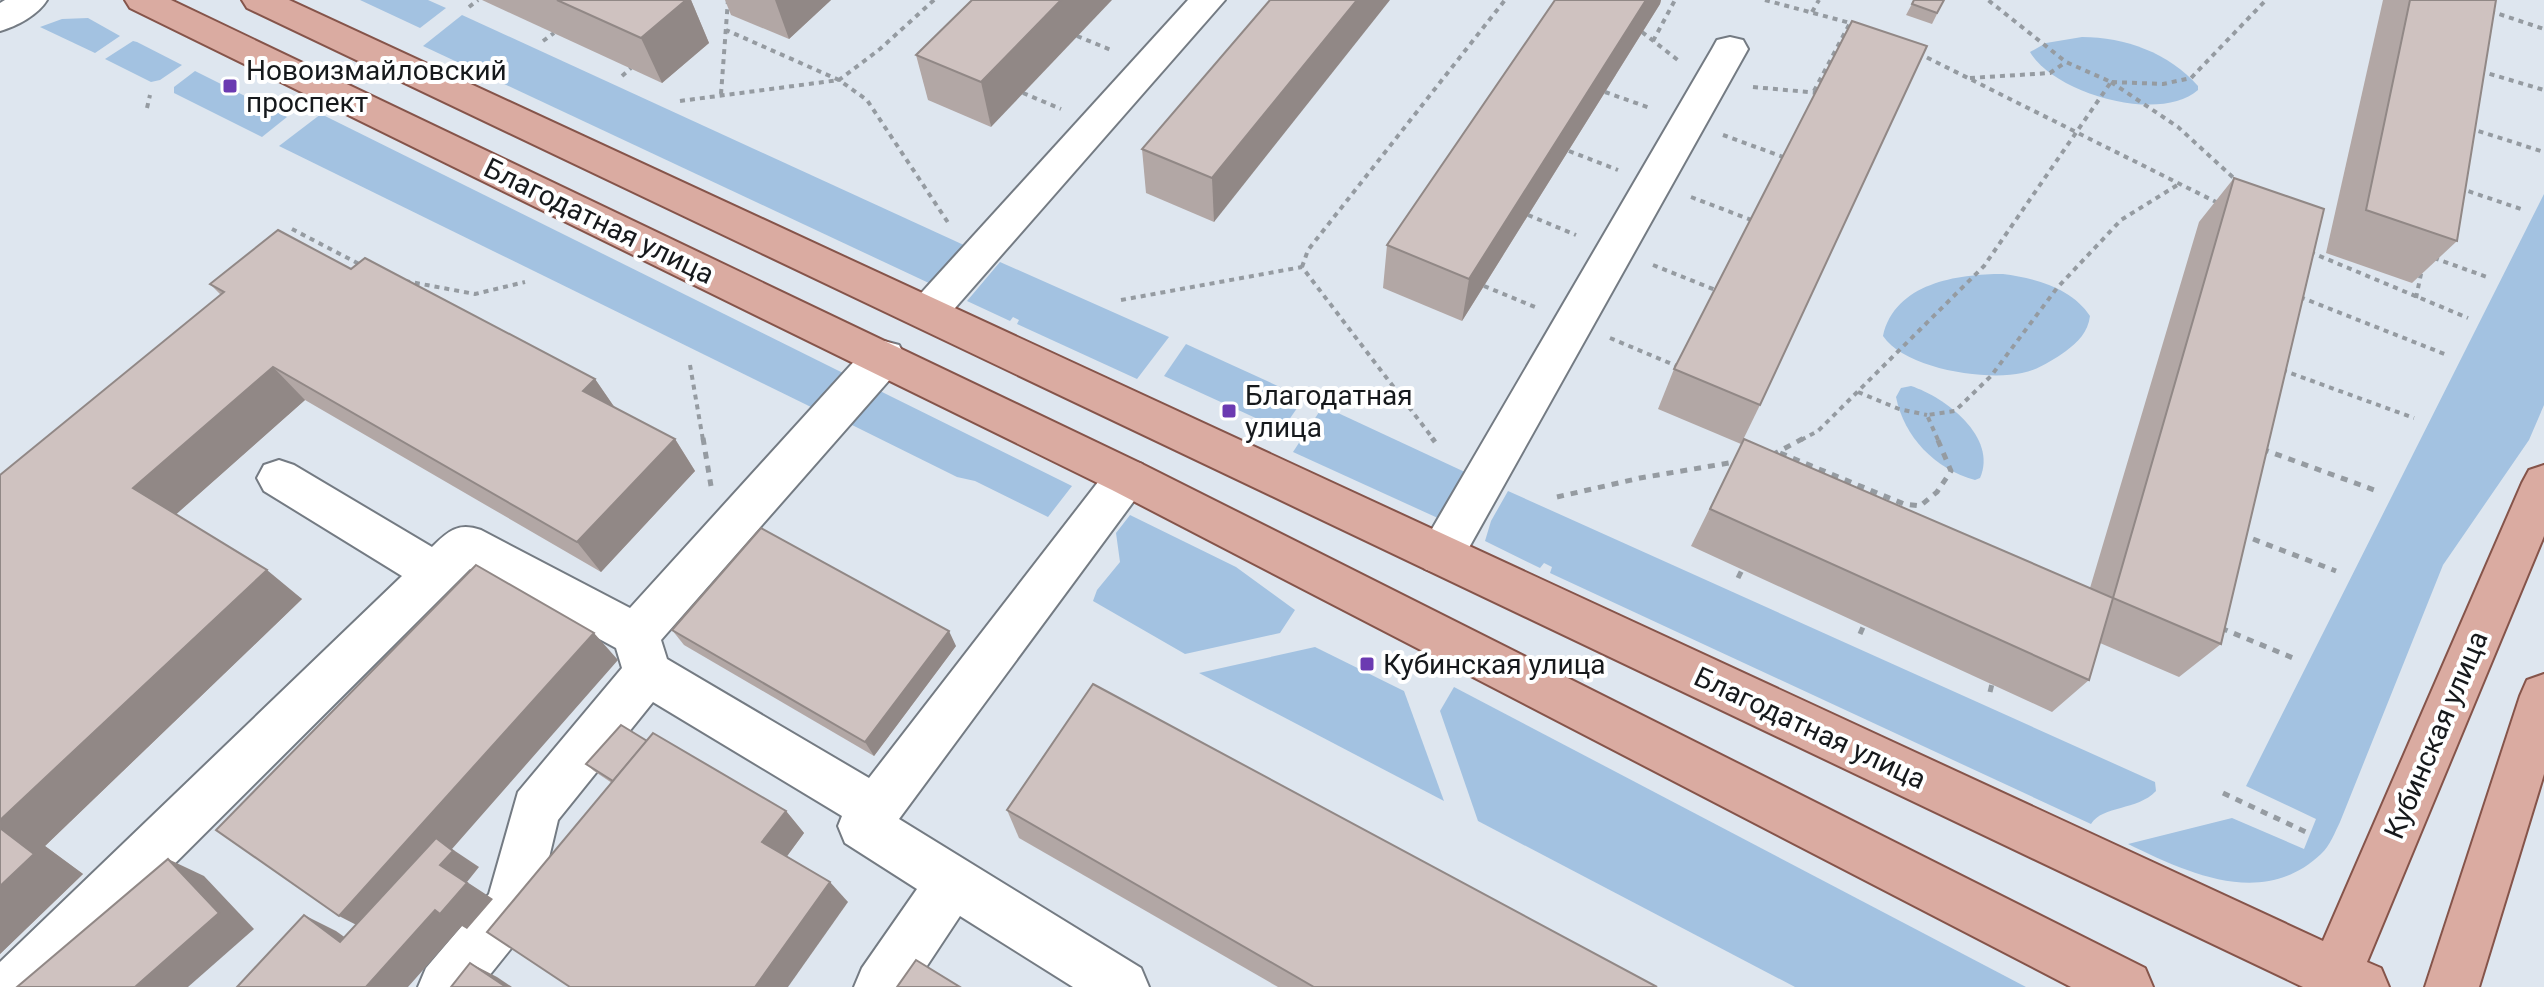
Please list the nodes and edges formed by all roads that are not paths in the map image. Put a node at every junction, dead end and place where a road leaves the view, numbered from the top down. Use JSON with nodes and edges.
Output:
{"nodes":[{"id":1,"x":30,"y":0,"type":"edge"},
{"id":2,"x":142,"y":0,"type":"edge"},
{"id":3,"x":259,"y":0,"type":"edge"},
{"id":4,"x":1208,"y":0,"type":"edge"},
{"id":5,"x":0,"y":19,"type":"edge"},
{"id":6,"x":1730,"y":49,"type":"dead end"},
{"id":7,"x":927,"y":313,"type":"junction"},
{"id":8,"x":884,"y":357,"type":"junction"},
{"id":9,"x":1127,"y":477,"type":"junction"},
{"id":10,"x":279,"y":478,"type":"dead end"},
{"id":11,"x":2544,"y":483,"type":"edge"},
{"id":12,"x":1441,"y":555,"type":"junction"},
{"id":13,"x":436,"y":573,"type":"junction"},
{"id":14,"x":641,"y":654,"type":"junction"},
{"id":15,"x":2544,"y":696,"type":"edge"},
{"id":16,"x":2527,"y":749,"type":"junction"},
{"id":17,"x":876,"y":809,"type":"junction"},
{"id":18,"x":2544,"y":809,"type":"edge"},
{"id":19,"x":953,"y":882,"type":"junction"},
{"id":20,"x":2342,"y":983,"type":"edge"},
{"id":21,"x":13,"y":987,"type":"edge"},
{"id":22,"x":445,"y":987,"type":"edge"},
{"id":23,"x":881,"y":987,"type":"edge"},
{"id":24,"x":1122,"y":987,"type":"edge"},
{"id":25,"x":2126,"y":987,"type":"edge"},
{"id":26,"x":2452,"y":987,"type":"edge"}],
"edges":[{"from":1,"to":5,"type":"lane"},
{"from":2,"to":8,"type":"main road","name":"Благодатная улица"},
{"from":3,"to":7,"type":"main road","name":"Благодатная улица"},
{"from":4,"to":7,"type":"lane"},
{"from":6,"to":12,"type":"lane"},
{"from":7,"to":12,"type":"main road","name":"Благодатная улица"},
{"from":8,"to":9,"type":"main road","name":"Благодатная улица"},
{"from":8,"to":14,"type":"lane"},
{"from":9,"to":17,"type":"lane"},
{"from":9,"to":25,"type":"main road","name":"Благодатная улица"},
{"from":10,"to":13,"type":"lane"},
{"from":11,"to":20,"type":"main road","name":"Кубинская улица"},
{"from":12,"to":20,"type":"main road","name":"Благодатная улица"},
{"from":13,"to":14,"type":"lane"},
{"from":13,"to":21,"type":"lane"},
{"from":14,"to":17,"type":"lane"},
{"from":14,"to":22,"type":"lane"},
{"from":15,"to":16,"type":"main road"},
{"from":16,"to":18,"type":"main road"},
{"from":16,"to":26,"type":"main road"},
{"from":17,"to":19,"type":"lane"},
{"from":19,"to":23,"type":"lane"},
{"from":19,"to":24,"type":"lane"}]}
